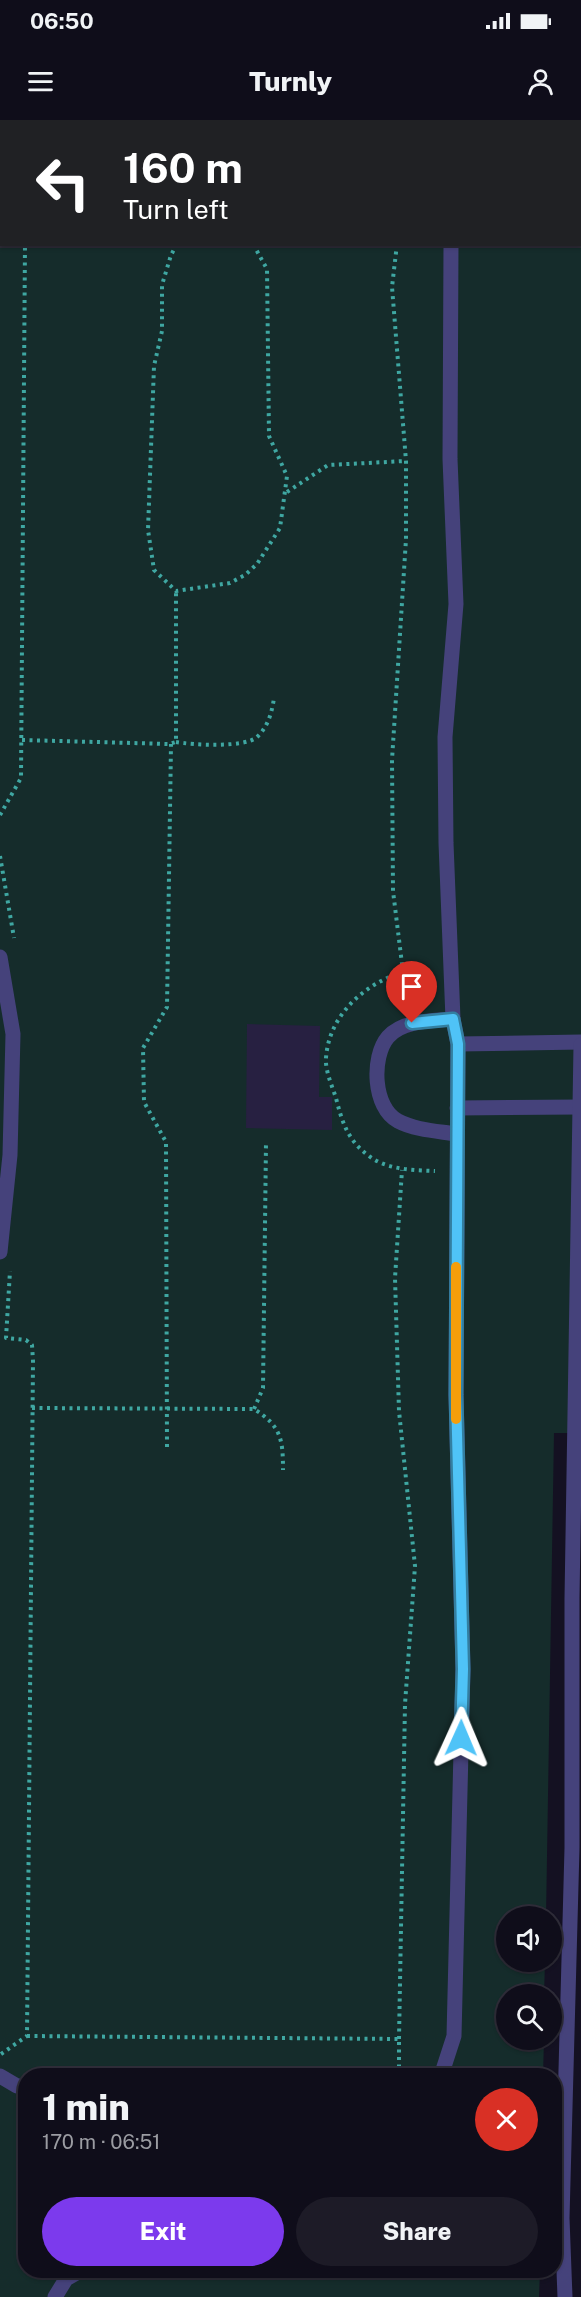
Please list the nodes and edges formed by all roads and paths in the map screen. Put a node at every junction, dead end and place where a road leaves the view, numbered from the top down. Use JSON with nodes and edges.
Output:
{"nodes":[{"id":1,"x":26,"y":246,"type":"edge"},
{"id":2,"x":176,"y":246,"type":"edge"},
{"id":3,"x":254,"y":246,"type":"edge"},
{"id":4,"x":397,"y":246,"type":"edge"},
{"id":5,"x":451,"y":246,"type":"edge"},
{"id":6,"x":406,"y":461,"type":"junction"},
{"id":7,"x":286,"y":493,"type":"junction"},
{"id":8,"x":176,"y":591,"type":"junction"},
{"id":9,"x":274,"y":698,"type":"dead end"},
{"id":10,"x":22,"y":740,"type":"junction"},
{"id":11,"x":176,"y":742,"type":"junction"},
{"id":12,"x":171,"y":744,"type":"junction"},
{"id":13,"x":0,"y":816,"type":"edge"},
{"id":14,"x":0,"y":856,"type":"edge"},
{"id":15,"x":15,"y":940,"type":"dead end"},
{"id":16,"x":0,"y":957,"type":"edge"},
{"id":17,"x":451,"y":971,"type":"junction"},
{"id":18,"x":453,"y":1019,"type":"junction"},
{"id":19,"x":581,"y":1043,"type":"edge"},
{"id":20,"x":458,"y":1044,"type":"junction"},
{"id":21,"x":580,"y":1107,"type":"edge"},
{"id":22,"x":457,"y":1108,"type":"junction"},
{"id":23,"x":456,"y":1134,"type":"junction"},
{"id":24,"x":266,"y":1143,"type":"dead end"},
{"id":25,"x":402,"y":1170,"type":"dead end"},
{"id":26,"x":5,"y":1255,"type":"edge"},
{"id":27,"x":32,"y":1408,"type":"junction"},
{"id":28,"x":168,"y":1408,"type":"junction"},
{"id":29,"x":254,"y":1409,"type":"junction"},
{"id":30,"x":167,"y":1447,"type":"dead end"},
{"id":31,"x":283,"y":1470,"type":"dead end"},
{"id":32,"x":578,"y":1472,"type":"edge"},
{"id":33,"x":576,"y":1848,"type":"edge"},
{"id":34,"x":27,"y":2036,"type":"junction"},
{"id":35,"x":399,"y":2039,"type":"junction"},
{"id":36,"x":0,"y":2054,"type":"edge"},
{"id":37,"x":399,"y":2068,"type":"edge"},
{"id":38,"x":444,"y":2068,"type":"edge"},
{"id":39,"x":0,"y":2076,"type":"edge"},
{"id":40,"x":18,"y":2086,"type":"edge"},
{"id":41,"x":562,"y":2137,"type":"edge"},
{"id":42,"x":562,"y":2264,"type":"edge"},
{"id":43,"x":68,"y":2278,"type":"edge"},
{"id":44,"x":56,"y":2297,"type":"edge"},
{"id":45,"x":565,"y":2297,"type":"edge"}],
"edges":[{"from":1,"to":10,"type":"path"},
{"from":2,"to":8,"type":"path"},
{"from":3,"to":7,"type":"path"},
{"from":4,"to":6,"type":"path"},
{"from":5,"to":17,"type":"street"},
{"from":6,"to":7,"type":"path"},
{"from":6,"to":17,"type":"path"},
{"from":7,"to":8,"type":"path"},
{"from":8,"to":11,"type":"path"},
{"from":9,"to":11,"type":"path"},
{"from":10,"to":12,"type":"path"},
{"from":10,"to":13,"type":"path"},
{"from":11,"to":12,"type":"path"},
{"from":12,"to":28,"type":"path"},
{"from":14,"to":15,"type":"path"},
{"from":16,"to":26,"type":"street"},
{"from":17,"to":18,"type":"street"},
{"from":18,"to":20,"type":"street"},
{"from":18,"to":23,"type":"street"},
{"from":19,"to":20,"type":"street"},
{"from":19,"to":21,"type":"street"},
{"from":20,"to":22,"type":"street"},
{"from":21,"to":22,"type":"street"},
{"from":21,"to":32,"type":"street"},
{"from":22,"to":23,"type":"street"},
{"from":23,"to":38,"type":"street"},
{"from":24,"to":29,"type":"path"},
{"from":25,"to":35,"type":"path"},
{"from":26,"to":27,"type":"path"},
{"from":27,"to":28,"type":"path"},
{"from":27,"to":34,"type":"path"},
{"from":28,"to":29,"type":"path"},
{"from":28,"to":30,"type":"path"},
{"from":29,"to":31,"type":"path"},
{"from":32,"to":33,"type":"street"},
{"from":33,"to":41,"type":"street"},
{"from":34,"to":35,"type":"path"},
{"from":34,"to":36,"type":"path"},
{"from":35,"to":37,"type":"path"},
{"from":39,"to":40,"type":"street"},
{"from":42,"to":45,"type":"street"},
{"from":43,"to":44,"type":"street"}]}
